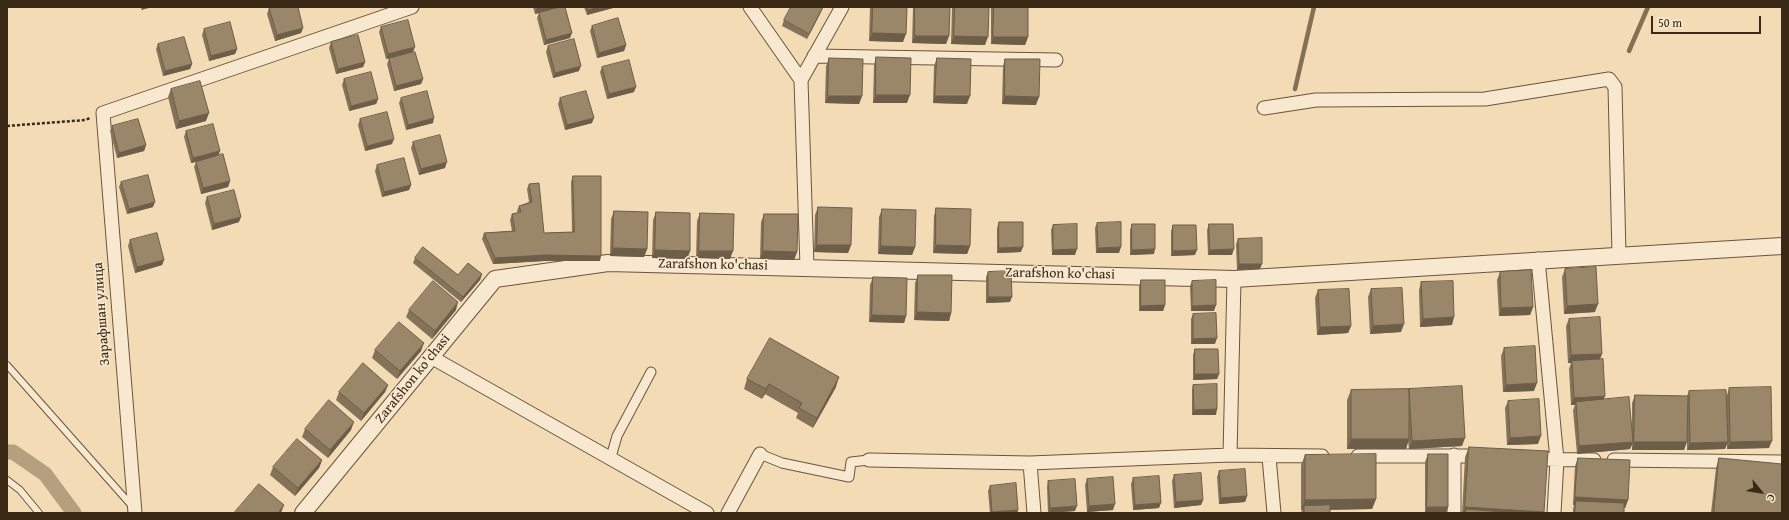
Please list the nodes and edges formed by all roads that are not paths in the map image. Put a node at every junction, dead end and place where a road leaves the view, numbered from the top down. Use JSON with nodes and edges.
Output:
{"nodes":[{"id":1,"x":750,"y":7,"type":"edge"},
{"id":2,"x":842,"y":7,"type":"edge"},
{"id":3,"x":406,"y":8,"type":"edge"},
{"id":4,"x":814,"y":56,"type":"junction"},
{"id":5,"x":1056,"y":60,"type":"dead end"},
{"id":6,"x":801,"y":80,"type":"junction"},
{"id":7,"x":1264,"y":108,"type":"dead end"},
{"id":8,"x":1782,"y":246,"type":"edge"},
{"id":9,"x":1619,"y":255,"type":"junction"},
{"id":10,"x":1538,"y":260,"type":"junction"},
{"id":11,"x":807,"y":268,"type":"junction"},
{"id":12,"x":1234,"y":279,"type":"junction"},
{"id":13,"x":431,"y":357,"type":"junction"},
{"id":14,"x":7,"y":365,"type":"edge"},
{"id":15,"x":651,"y":372,"type":"dead end"},
{"id":16,"x":760,"y":454,"type":"joint"},
{"id":17,"x":1230,"y":455,"type":"junction"},
{"id":18,"x":1454,"y":455,"type":"junction"},
{"id":19,"x":1269,"y":457,"type":"junction"},
{"id":20,"x":1494,"y":457,"type":"edge"},
{"id":21,"x":611,"y":458,"type":"junction"},
{"id":22,"x":1517,"y":458,"type":"edge"},
{"id":23,"x":869,"y":460,"type":"joint"},
{"id":24,"x":1557,"y":460,"type":"junction"},
{"id":25,"x":1782,"y":462,"type":"edge"},
{"id":26,"x":1030,"y":463,"type":"junction"},
{"id":27,"x":7,"y":480,"type":"edge"},
{"id":28,"x":134,"y":510,"type":"edge"},
{"id":29,"x":39,"y":513,"type":"edge"},
{"id":30,"x":303,"y":513,"type":"edge"},
{"id":31,"x":707,"y":513,"type":"edge"},
{"id":32,"x":728,"y":513,"type":"edge"},
{"id":33,"x":1034,"y":513,"type":"edge"},
{"id":34,"x":1274,"y":513,"type":"edge"},
{"id":35,"x":1454,"y":513,"type":"edge"},
{"id":36,"x":1554,"y":513,"type":"edge"}],
"edges":[{"from":1,"to":6,"type":"street"},
{"from":2,"to":4,"type":"street"},
{"from":3,"to":28,"type":"street","name":"Зарафшан улица"},
{"from":4,"to":5,"type":"street"},
{"from":4,"to":6,"type":"street"},
{"from":6,"to":11,"type":"street"},
{"from":7,"to":9,"type":"street"},
{"from":8,"to":9,"type":"street","name":"Zarafshon ko'chasi"},
{"from":9,"to":10,"type":"street","name":"Zarafshon ko'chasi"},
{"from":10,"to":12,"type":"street","name":"Zarafshon ko'chasi"},
{"from":10,"to":24,"type":"street"},
{"from":11,"to":12,"type":"street","name":"Zarafshon ko'chasi"},
{"from":11,"to":13,"type":"street","name":"Zarafshon ko'chasi"},
{"from":12,"to":17,"type":"street"},
{"from":13,"to":21,"type":"street"},
{"from":13,"to":30,"type":"street","name":"Zarafshon ko'chasi"},
{"from":14,"to":28,"type":"lane"},
{"from":15,"to":21,"type":"street"},
{"from":16,"to":23,"type":"street"},
{"from":16,"to":32,"type":"street"},
{"from":17,"to":19,"type":"street"},
{"from":17,"to":26,"type":"street"},
{"from":18,"to":19,"type":"street"},
{"from":18,"to":20,"type":"street"},
{"from":18,"to":35,"type":"street"},
{"from":19,"to":34,"type":"street"},
{"from":21,"to":31,"type":"street"},
{"from":22,"to":24,"type":"street"},
{"from":23,"to":26,"type":"street"},
{"from":24,"to":25,"type":"street"},
{"from":24,"to":36,"type":"street"},
{"from":26,"to":33,"type":"street"},
{"from":27,"to":29,"type":"lane"}]}
